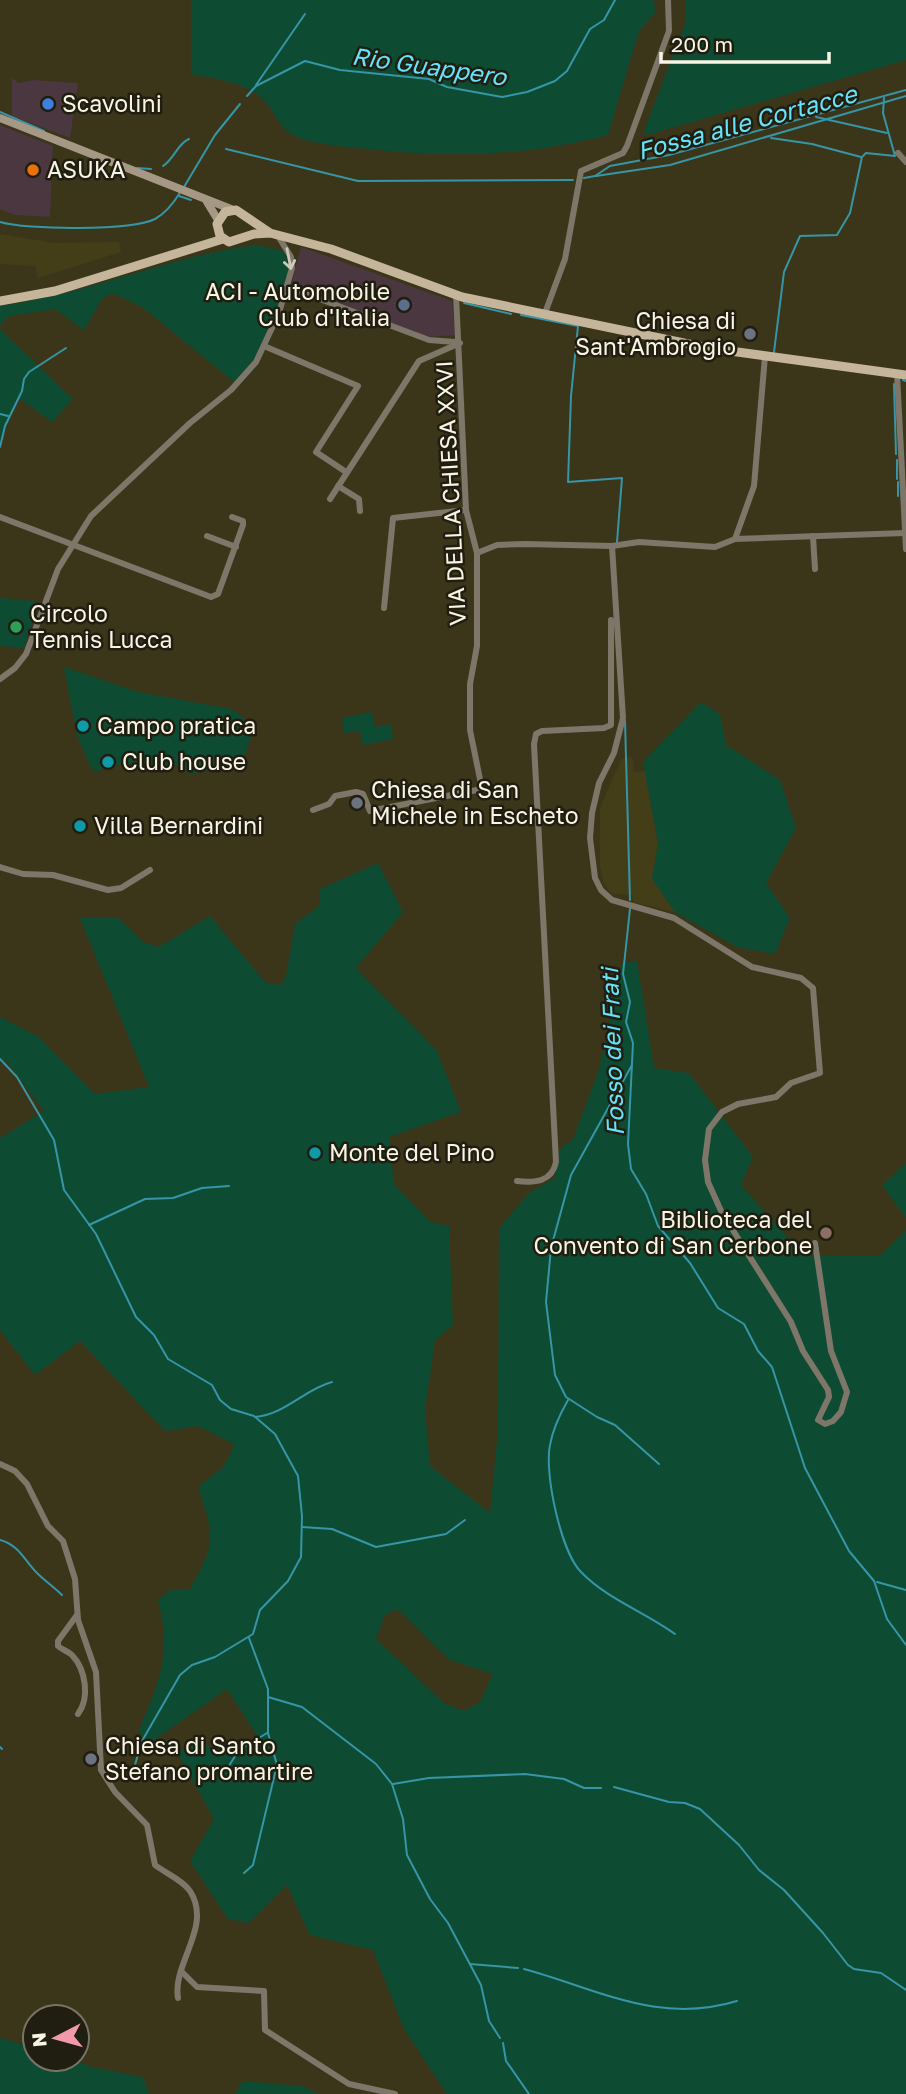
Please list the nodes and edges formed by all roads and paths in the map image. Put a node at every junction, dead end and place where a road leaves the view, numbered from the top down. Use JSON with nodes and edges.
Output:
{"nodes":[{"id":1,"x":668,"y":0,"type":"edge"},
{"id":2,"x":0,"y":118,"type":"edge"},
{"id":3,"x":898,"y":153,"type":"dead end"},
{"id":4,"x":906,"y":162,"type":"edge"},
{"id":5,"x":204,"y":200,"type":"junction"},
{"id":6,"x":233,"y":209,"type":"junction"},
{"id":7,"x":248,"y":219,"type":"junction"},
{"id":8,"x":217,"y":223,"type":"junction"},
{"id":9,"x":273,"y":234,"type":"junction"},
{"id":10,"x":246,"y":237,"type":"junction"},
{"id":11,"x":223,"y":239,"type":"junction"},
{"id":12,"x":197,"y":248,"type":"junction"},
{"id":13,"x":288,"y":286,"type":"junction"},
{"id":14,"x":456,"y":295,"type":"junction"},
{"id":15,"x":0,"y":301,"type":"edge"},
{"id":16,"x":545,"y":313,"type":"junction"},
{"id":17,"x":460,"y":343,"type":"junction"},
{"id":18,"x":264,"y":346,"type":"junction"},
{"id":19,"x":765,"y":356,"type":"junction"},
{"id":20,"x":904,"y":374,"type":"edge"},
{"id":21,"x":346,"y":472,"type":"junction"},
{"id":22,"x":338,"y":486,"type":"junction"},
{"id":23,"x":330,"y":499,"type":"dead end"},
{"id":24,"x":466,"y":510,"type":"junction"},
{"id":25,"x":360,"y":512,"type":"dead end"},
{"id":26,"x":0,"y":517,"type":"edge"},
{"id":27,"x":232,"y":517,"type":"dead end"},
{"id":28,"x":905,"y":533,"type":"edge"},
{"id":29,"x":207,"y":536,"type":"dead end"},
{"id":30,"x":813,"y":536,"type":"junction"},
{"id":31,"x":735,"y":539,"type":"junction"},
{"id":32,"x":73,"y":544,"type":"junction"},
{"id":33,"x":236,"y":547,"type":"junction"},
{"id":34,"x":612,"y":547,"type":"junction"},
{"id":35,"x":906,"y":549,"type":"edge"},
{"id":36,"x":477,"y":553,"type":"junction"},
{"id":37,"x":816,"y":569,"type":"dead end"},
{"id":38,"x":613,"y":570,"type":"junction"},
{"id":39,"x":384,"y":608,"type":"dead end"},
{"id":40,"x":0,"y":679,"type":"edge"},
{"id":41,"x":313,"y":810,"type":"dead end"},
{"id":42,"x":0,"y":867,"type":"edge"},
{"id":43,"x":150,"y":870,"type":"dead end"},
{"id":44,"x":517,"y":1181,"type":"dead end"},
{"id":45,"x":815,"y":1244,"type":"dead end"},
{"id":46,"x":0,"y":1464,"type":"edge"},
{"id":47,"x":77,"y":1615,"type":"junction"},
{"id":48,"x":78,"y":1714,"type":"dead end"},
{"id":49,"x":181,"y":1971,"type":"junction"},
{"id":50,"x":178,"y":1998,"type":"dead end"},
{"id":51,"x":395,"y":2094,"type":"edge"}],
"edges":[{"from":1,"to":16,"type":"street"},
{"from":2,"to":5,"type":"main road"},
{"from":3,"to":4,"type":"street"},
{"from":5,"to":6,"type":"main road"},
{"from":5,"to":8,"type":"main road"},
{"from":6,"to":7,"type":"main road"},
{"from":6,"to":8,"type":"main road"},
{"from":7,"to":9,"type":"main road"},
{"from":7,"to":10,"type":"main road"},
{"from":8,"to":11,"type":"main road"},
{"from":8,"to":12,"type":"main road"},
{"from":9,"to":10,"type":"main road"},
{"from":9,"to":13,"type":"street","one_way":true},
{"from":9,"to":14,"type":"main road"},
{"from":10,"to":11,"type":"main road"},
{"from":11,"to":12,"type":"main road"},
{"from":12,"to":15,"type":"main road"},
{"from":13,"to":17,"type":"street"},
{"from":13,"to":18,"type":"street"},
{"from":14,"to":16,"type":"main road"},
{"from":14,"to":17,"type":"street","name":"VIA DELLA CHIESA XXVI"},
{"from":16,"to":19,"type":"main road"},
{"from":17,"to":21,"type":"street"},
{"from":17,"to":24,"type":"street","name":"VIA DELLA CHIESA XXVI"},
{"from":18,"to":21,"type":"street"},
{"from":18,"to":32,"type":"street"},
{"from":19,"to":20,"type":"main road"},
{"from":19,"to":31,"type":"street"},
{"from":20,"to":28,"type":"street"},
{"from":21,"to":22,"type":"street"},
{"from":22,"to":23,"type":"street"},
{"from":22,"to":25,"type":"street"},
{"from":24,"to":36,"type":"street","name":"VIA DELLA CHIESA XXVI"},
{"from":24,"to":39,"type":"street"},
{"from":26,"to":32,"type":"street"},
{"from":27,"to":33,"type":"street"},
{"from":28,"to":30,"type":"street"},
{"from":28,"to":35,"type":"street"},
{"from":29,"to":33,"type":"street"},
{"from":30,"to":31,"type":"street"},
{"from":30,"to":37,"type":"street"},
{"from":31,"to":34,"type":"street"},
{"from":32,"to":33,"type":"street"},
{"from":32,"to":40,"type":"street"},
{"from":34,"to":36,"type":"street"},
{"from":34,"to":38,"type":"street"},
{"from":36,"to":41,"type":"street","name":"VIA DELLA CHIESA XXVI"},
{"from":38,"to":44,"type":"street"},
{"from":38,"to":45,"type":"street"},
{"from":42,"to":43,"type":"street"},
{"from":46,"to":47,"type":"street"},
{"from":47,"to":48,"type":"street"},
{"from":47,"to":49,"type":"street"},
{"from":49,"to":50,"type":"street"},
{"from":49,"to":51,"type":"street"}]}
